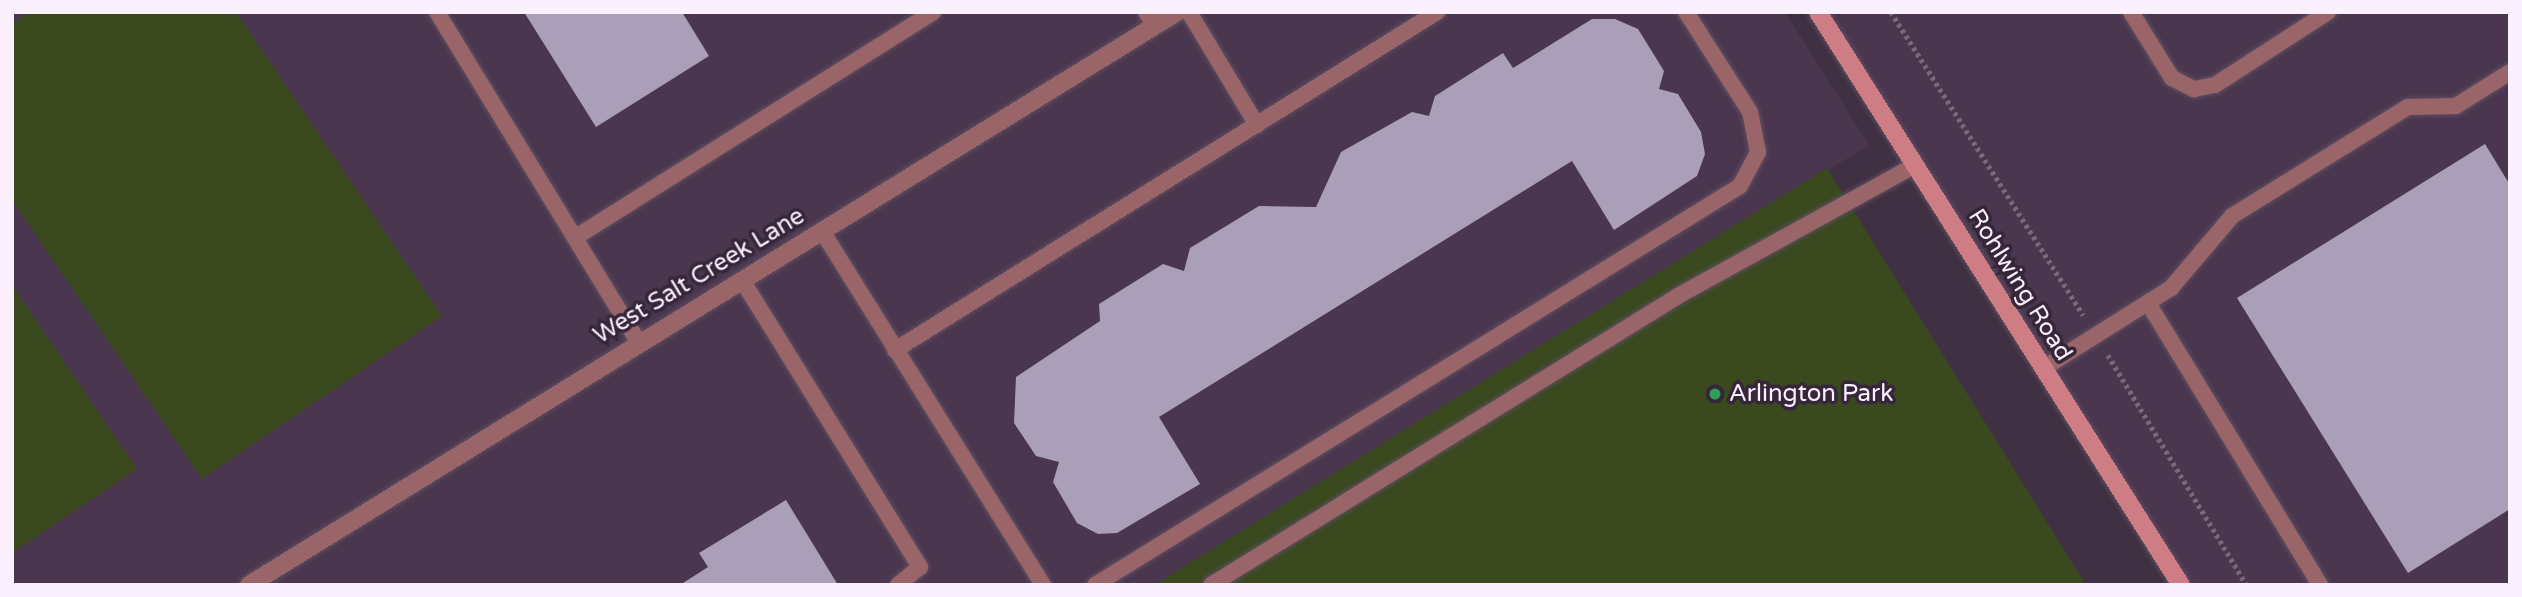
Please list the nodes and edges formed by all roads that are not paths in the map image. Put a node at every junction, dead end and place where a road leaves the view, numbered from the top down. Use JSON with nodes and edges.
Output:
{"nodes":[{"id":1,"x":437,"y":12,"type":"edge"},
{"id":2,"x":933,"y":12,"type":"edge"},
{"id":3,"x":1177,"y":12,"type":"edge"},
{"id":4,"x":1189,"y":12,"type":"edge"},
{"id":5,"x":1437,"y":12,"type":"edge"},
{"id":6,"x":1686,"y":12,"type":"edge"},
{"id":7,"x":1818,"y":12,"type":"edge"},
{"id":8,"x":2131,"y":12,"type":"edge"},
{"id":9,"x":2328,"y":12,"type":"edge"},
{"id":10,"x":1150,"y":19,"type":"edge"},
{"id":11,"x":2510,"y":72,"type":"edge"},
{"id":12,"x":1256,"y":125,"type":"junction"},
{"id":13,"x":1915,"y":166,"type":"junction"},
{"id":14,"x":822,"y":230,"type":"junction"},
{"id":15,"x":576,"y":237,"type":"junction"},
{"id":16,"x":742,"y":280,"type":"junction"},
{"id":17,"x":2148,"y":303,"type":"junction"},
{"id":18,"x":638,"y":341,"type":"junction"},
{"id":19,"x":895,"y":350,"type":"junction"},
{"id":20,"x":2044,"y":368,"type":"junction"},
{"id":21,"x":249,"y":585,"type":"edge"},
{"id":22,"x":898,"y":585,"type":"edge"},
{"id":23,"x":1043,"y":585,"type":"edge"},
{"id":24,"x":1095,"y":585,"type":"edge"},
{"id":25,"x":1211,"y":585,"type":"edge"},
{"id":26,"x":2181,"y":585,"type":"edge"},
{"id":27,"x":2320,"y":585,"type":"edge"}],
"edges":[{"from":1,"to":15,"type":"lane"},
{"from":2,"to":15,"type":"lane"},
{"from":3,"to":10,"type":"street","name":"West Salt Creek Lane"},
{"from":4,"to":12,"type":"lane"},
{"from":5,"to":12,"type":"lane"},
{"from":6,"to":24,"type":"lane"},
{"from":7,"to":13,"type":"main road","name":"Rohlwing Road"},
{"from":8,"to":9,"type":"lane"},
{"from":10,"to":14,"type":"street","name":"West Salt Creek Lane"},
{"from":11,"to":17,"type":"lane"},
{"from":12,"to":19,"type":"lane"},
{"from":13,"to":20,"type":"main road","name":"Rohlwing Road"},
{"from":13,"to":25,"type":"lane"},
{"from":14,"to":16,"type":"street","name":"West Salt Creek Lane"},
{"from":14,"to":19,"type":"lane"},
{"from":15,"to":18,"type":"lane"},
{"from":16,"to":18,"type":"street","name":"West Salt Creek Lane"},
{"from":16,"to":22,"type":"lane"},
{"from":17,"to":20,"type":"lane"},
{"from":17,"to":27,"type":"lane"},
{"from":18,"to":21,"type":"street","name":"West Salt Creek Lane"},
{"from":19,"to":23,"type":"lane"},
{"from":20,"to":26,"type":"main road","name":"Rohlwing Road"}]}
